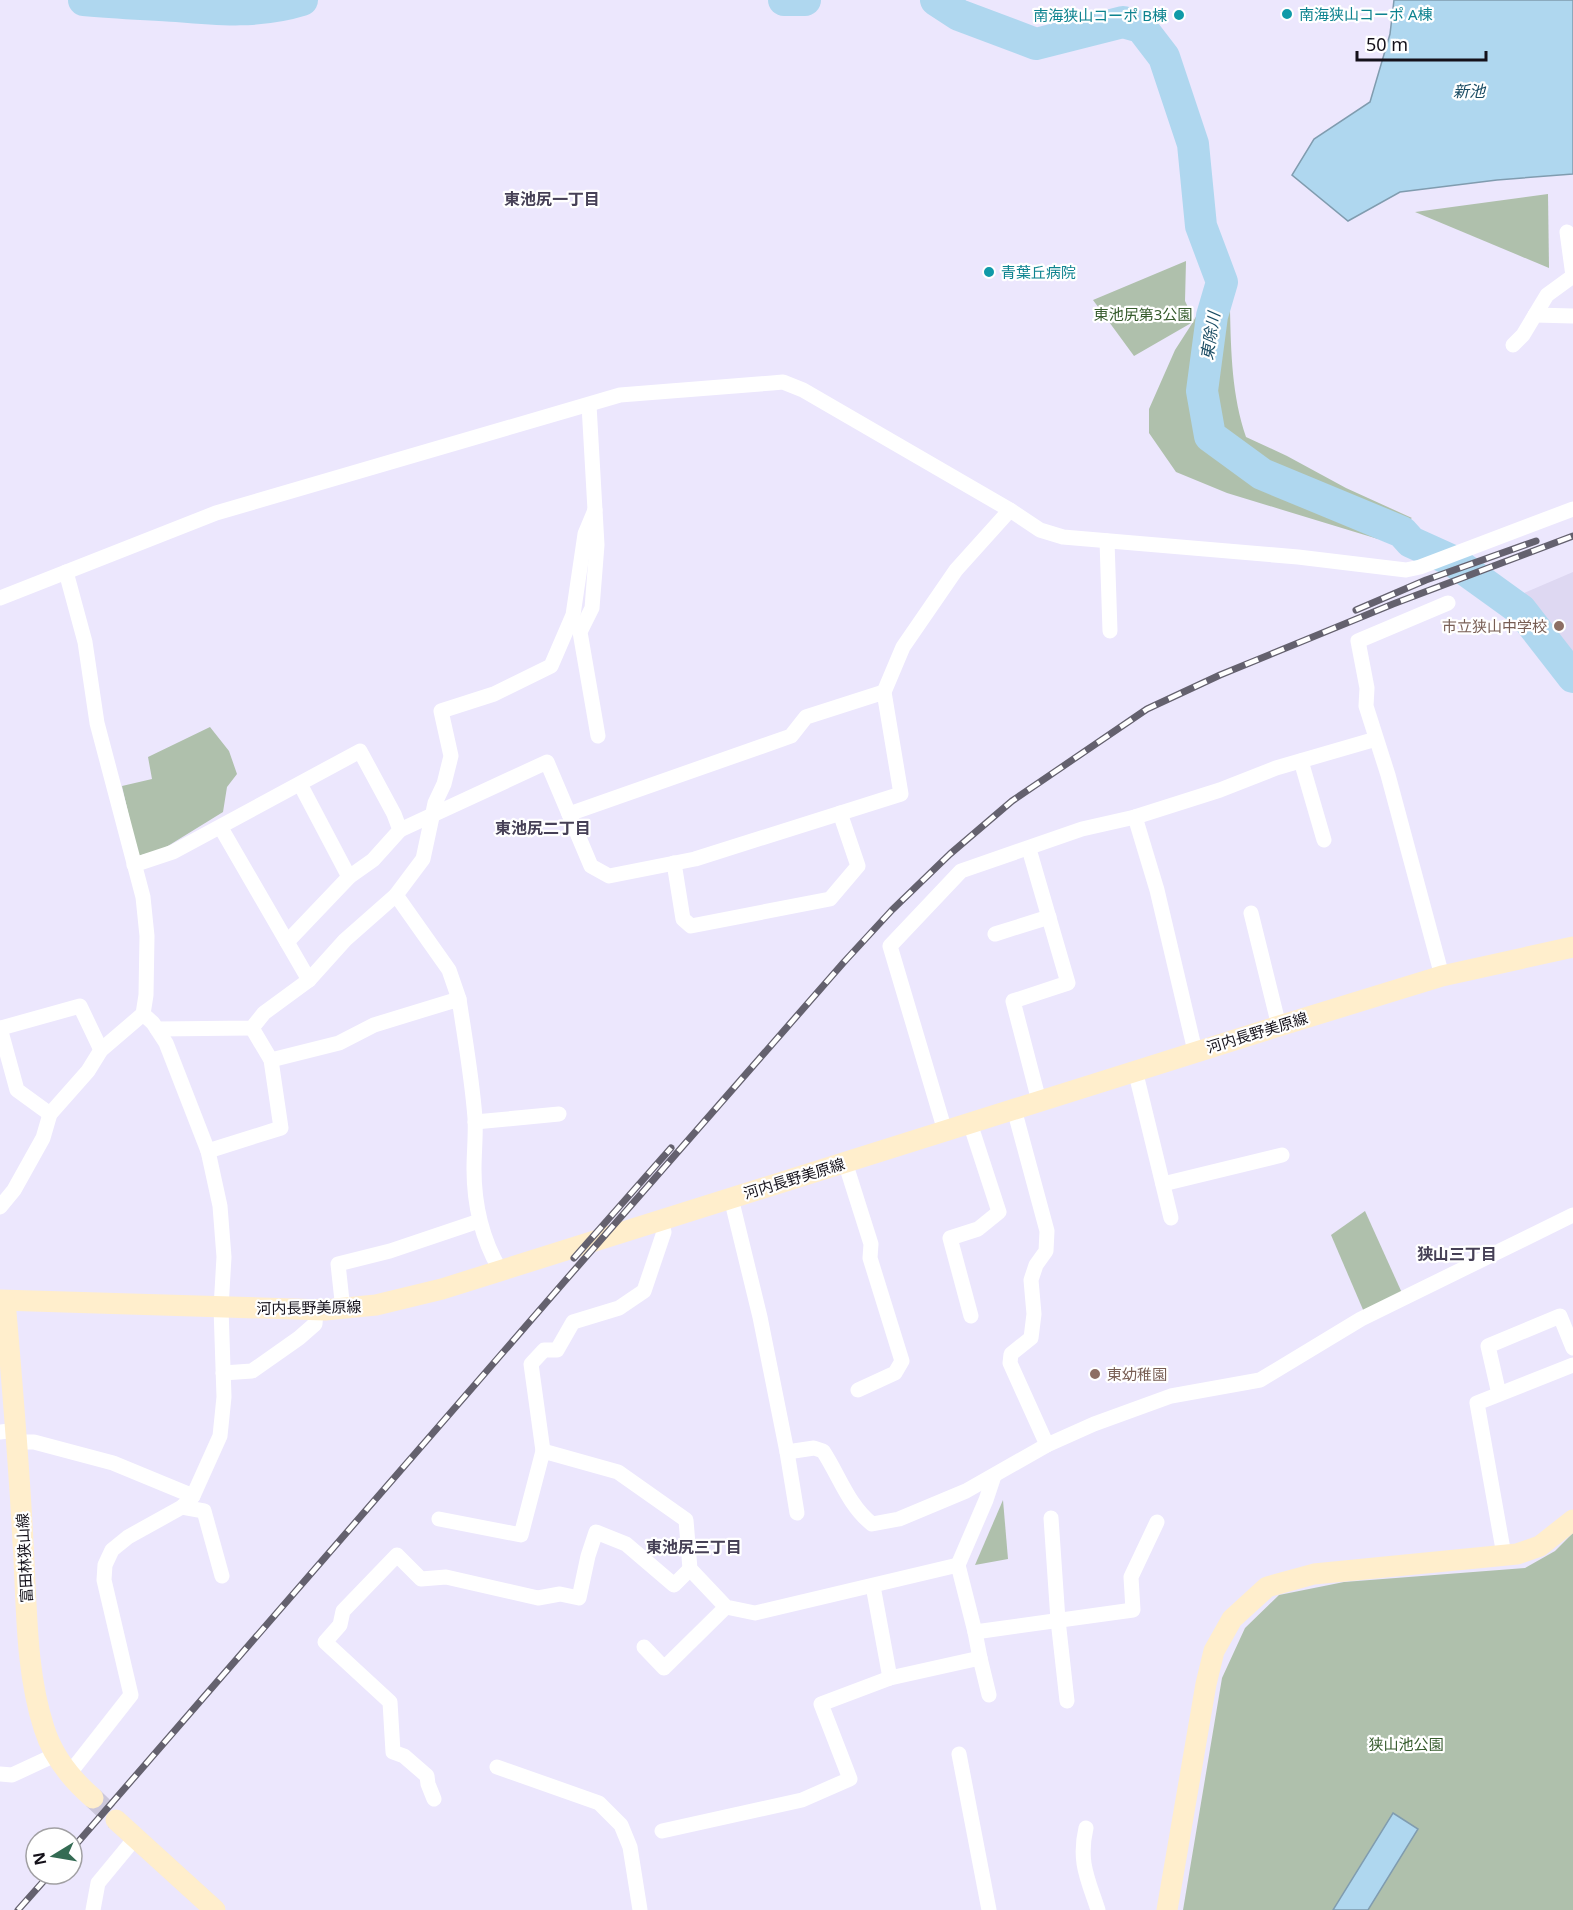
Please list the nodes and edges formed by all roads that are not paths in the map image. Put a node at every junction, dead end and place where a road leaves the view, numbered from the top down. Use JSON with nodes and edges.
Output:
{"nodes":[{"id":1,"x":1567,"y":232,"type":"dead end"},
{"id":2,"x":1573,"y":276,"type":"edge"},
{"id":3,"x":1535,"y":315,"type":"junction"},
{"id":4,"x":1573,"y":316,"type":"edge"},
{"id":5,"x":1513,"y":345,"type":"dead end"},
{"id":6,"x":589,"y":405,"type":"junction"},
{"id":7,"x":1573,"y":508,"type":"edge"},
{"id":8,"x":595,"y":510,"type":"junction"},
{"id":9,"x":1010,"y":510,"type":"junction"},
{"id":10,"x":1107,"y":541,"type":"junction"},
{"id":11,"x":66,"y":572,"type":"junction"},
{"id":12,"x":0,"y":598,"type":"edge"},
{"id":13,"x":1448,"y":603,"type":"dead end"},
{"id":14,"x":1110,"y":631,"type":"dead end"},
{"id":15,"x":884,"y":692,"type":"junction"},
{"id":16,"x":598,"y":736,"type":"dead end"},
{"id":17,"x":1376,"y":739,"type":"junction"},
{"id":18,"x":1301,"y":761,"type":"junction"},
{"id":19,"x":300,"y":784,"type":"junction"},
{"id":20,"x":840,"y":813,"type":"junction"},
{"id":21,"x":569,"y":814,"type":"junction"},
{"id":22,"x":432,"y":815,"type":"junction"},
{"id":23,"x":1135,"y":817,"type":"junction"},
{"id":24,"x":221,"y":828,"type":"junction"},
{"id":25,"x":400,"y":830,"type":"junction"},
{"id":26,"x":1324,"y":840,"type":"dead end"},
{"id":27,"x":1029,"y":849,"type":"junction"},
{"id":28,"x":674,"y":863,"type":"junction"},
{"id":29,"x":134,"y":865,"type":"junction"},
{"id":30,"x":349,"y":877,"type":"junction"},
{"id":31,"x":396,"y":895,"type":"junction"},
{"id":32,"x":1251,"y":913,"type":"dead end"},
{"id":33,"x":1049,"y":917,"type":"junction"},
{"id":34,"x":995,"y":934,"type":"dead end"},
{"id":35,"x":287,"y":942,"type":"junction"},
{"id":36,"x":1573,"y":947,"type":"edge"},
{"id":37,"x":1442,"y":976,"type":"junction"},
{"id":38,"x":309,"y":980,"type":"junction"},
{"id":39,"x":459,"y":999,"type":"junction"},
{"id":40,"x":143,"y":1014,"type":"junction"},
{"id":41,"x":1279,"y":1026,"type":"junction"},
{"id":42,"x":1,"y":1028,"type":"edge"},
{"id":43,"x":252,"y":1028,"type":"junction"},
{"id":44,"x":157,"y":1029,"type":"junction"},
{"id":45,"x":101,"y":1050,"type":"junction"},
{"id":46,"x":1195,"y":1051,"type":"junction"},
{"id":47,"x":271,"y":1060,"type":"junction"},
{"id":48,"x":1135,"y":1070,"type":"junction"},
{"id":49,"x":1039,"y":1101,"type":"junction"},
{"id":50,"x":1014,"y":1109,"type":"junction"},
{"id":51,"x":50,"y":1114,"type":"junction"},
{"id":52,"x":560,"y":1114,"type":"dead end"},
{"id":53,"x":475,"y":1122,"type":"junction"},
{"id":54,"x":970,"y":1123,"type":"junction"},
{"id":55,"x":945,"y":1131,"type":"junction"},
{"id":56,"x":208,"y":1151,"type":"junction"},
{"id":57,"x":1282,"y":1155,"type":"dead end"},
{"id":58,"x":845,"y":1162,"type":"junction"},
{"id":59,"x":1163,"y":1185,"type":"junction"},
{"id":60,"x":731,"y":1198,"type":"junction"},
{"id":61,"x":0,"y":1207,"type":"edge"},
{"id":62,"x":1573,"y":1215,"type":"edge"},
{"id":63,"x":1171,"y":1218,"type":"dead end"},
{"id":64,"x":661,"y":1220,"type":"junction"},
{"id":65,"x":479,"y":1221,"type":"junction"},
{"id":66,"x":500,"y":1270,"type":"junction"},
{"id":67,"x":3,"y":1301,"type":"edge"},
{"id":68,"x":221,"y":1308,"type":"junction"},
{"id":69,"x":316,"y":1310,"type":"junction"},
{"id":70,"x":343,"y":1310,"type":"junction"},
{"id":71,"x":971,"y":1317,"type":"dead end"},
{"id":72,"x":1573,"y":1348,"type":"edge"},
{"id":73,"x":1573,"y":1365,"type":"edge"},
{"id":74,"x":223,"y":1373,"type":"junction"},
{"id":75,"x":858,"y":1389,"type":"dead end"},
{"id":76,"x":1499,"y":1394,"type":"junction"},
{"id":77,"x":11,"y":1435,"type":"edge"},
{"id":78,"x":1047,"y":1445,"type":"junction"},
{"id":79,"x":543,"y":1451,"type":"junction"},
{"id":80,"x":787,"y":1452,"type":"junction"},
{"id":81,"x":994,"y":1476,"type":"junction"},
{"id":82,"x":188,"y":1502,"type":"junction"},
{"id":83,"x":797,"y":1513,"type":"dead end"},
{"id":84,"x":1051,"y":1518,"type":"dead end"},
{"id":85,"x":439,"y":1519,"type":"dead end"},
{"id":86,"x":1573,"y":1520,"type":"edge"},
{"id":87,"x":1157,"y":1522,"type":"dead end"},
{"id":88,"x":1504,"y":1556,"type":"junction"},
{"id":89,"x":958,"y":1565,"type":"junction"},
{"id":90,"x":690,"y":1569,"type":"junction"},
{"id":91,"x":222,"y":1576,"type":"dead end"},
{"id":92,"x":873,"y":1586,"type":"junction"},
{"id":93,"x":726,"y":1607,"type":"junction"},
{"id":94,"x":1058,"y":1620,"type":"junction"},
{"id":95,"x":975,"y":1632,"type":"junction"},
{"id":96,"x":644,"y":1647,"type":"dead end"},
{"id":97,"x":980,"y":1658,"type":"junction"},
{"id":98,"x":890,"y":1677,"type":"junction"},
{"id":99,"x":989,"y":1695,"type":"dead end"},
{"id":100,"x":1067,"y":1701,"type":"dead end"},
{"id":101,"x":959,"y":1754,"type":"dead end"},
{"id":102,"x":55,"y":1755,"type":"junction"},
{"id":103,"x":497,"y":1767,"type":"dead end"},
{"id":104,"x":0,"y":1774,"type":"edge"},
{"id":105,"x":69,"y":1774,"type":"junction"},
{"id":106,"x":93,"y":1798,"type":"tunnel mouth"},
{"id":107,"x":435,"y":1799,"type":"dead end"},
{"id":108,"x":116,"y":1820,"type":"tunnel mouth"},
{"id":109,"x":1086,"y":1828,"type":"dead end"},
{"id":110,"x":662,"y":1831,"type":"dead end"},
{"id":111,"x":136,"y":1837,"type":"junction"},
{"id":112,"x":93,"y":1910,"type":"edge"},
{"id":113,"x":215,"y":1910,"type":"edge"},
{"id":114,"x":640,"y":1910,"type":"edge"},
{"id":115,"x":989,"y":1910,"type":"edge"},
{"id":116,"x":1098,"y":1910,"type":"edge"},
{"id":117,"x":1167,"y":1910,"type":"edge"}],
"edges":[{"from":1,"to":2,"type":"street"},
{"from":2,"to":3,"type":"street"},
{"from":3,"to":4,"type":"street"},
{"from":3,"to":5,"type":"street"},
{"from":6,"to":8,"type":"street"},
{"from":6,"to":9,"type":"street"},
{"from":6,"to":11,"type":"street"},
{"from":7,"to":10,"type":"street"},
{"from":8,"to":16,"type":"street"},
{"from":8,"to":22,"type":"street"},
{"from":9,"to":10,"type":"street"},
{"from":9,"to":15,"type":"street"},
{"from":10,"to":14,"type":"street"},
{"from":11,"to":12,"type":"street"},
{"from":11,"to":29,"type":"street"},
{"from":13,"to":17,"type":"street"},
{"from":15,"to":20,"type":"street"},
{"from":15,"to":21,"type":"street"},
{"from":17,"to":18,"type":"street"},
{"from":17,"to":37,"type":"street"},
{"from":18,"to":23,"type":"street"},
{"from":18,"to":26,"type":"street"},
{"from":19,"to":24,"type":"street"},
{"from":19,"to":25,"type":"street"},
{"from":19,"to":30,"type":"street"},
{"from":20,"to":28,"type":"street"},
{"from":20,"to":28,"type":"street"},
{"from":21,"to":22,"type":"street"},
{"from":21,"to":28,"type":"street"},
{"from":22,"to":25,"type":"street"},
{"from":22,"to":31,"type":"street"},
{"from":23,"to":27,"type":"street"},
{"from":23,"to":46,"type":"street"},
{"from":24,"to":29,"type":"street"},
{"from":24,"to":35,"type":"street"},
{"from":25,"to":30,"type":"street"},
{"from":27,"to":33,"type":"street"},
{"from":27,"to":55,"type":"street"},
{"from":29,"to":40,"type":"street"},
{"from":30,"to":35,"type":"street"},
{"from":31,"to":38,"type":"street"},
{"from":31,"to":39,"type":"street"},
{"from":32,"to":41,"type":"street"},
{"from":33,"to":34,"type":"street"},
{"from":33,"to":49,"type":"street"},
{"from":35,"to":38,"type":"street"},
{"from":36,"to":37,"type":"main road","name":"河内長野美原線"},
{"from":37,"to":41,"type":"main road","name":"河内長野美原線"},
{"from":38,"to":43,"type":"street"},
{"from":39,"to":47,"type":"street"},
{"from":39,"to":53,"type":"street"},
{"from":40,"to":44,"type":"street"},
{"from":40,"to":45,"type":"street"},
{"from":41,"to":46,"type":"main road","name":"河内長野美原線"},
{"from":42,"to":45,"type":"street"},
{"from":42,"to":51,"type":"street"},
{"from":43,"to":44,"type":"street"},
{"from":43,"to":47,"type":"street"},
{"from":44,"to":56,"type":"street"},
{"from":45,"to":51,"type":"street"},
{"from":46,"to":48,"type":"main road","name":"河内長野美原線"},
{"from":47,"to":56,"type":"street"},
{"from":48,"to":49,"type":"main road","name":"河内長野美原線"},
{"from":48,"to":59,"type":"street"},
{"from":49,"to":50,"type":"main road","name":"河内長野美原線"},
{"from":50,"to":54,"type":"main road","name":"河内長野美原線"},
{"from":50,"to":78,"type":"street"},
{"from":51,"to":61,"type":"street"},
{"from":52,"to":53,"type":"street"},
{"from":53,"to":65,"type":"street"},
{"from":54,"to":55,"type":"main road","name":"河内長野美原線"},
{"from":54,"to":71,"type":"street"},
{"from":55,"to":58,"type":"main road","name":"河内長野美原線"},
{"from":56,"to":68,"type":"street"},
{"from":57,"to":59,"type":"street"},
{"from":58,"to":60,"type":"main road","name":"河内長野美原線"},
{"from":58,"to":75,"type":"street"},
{"from":59,"to":63,"type":"street"},
{"from":60,"to":64,"type":"main road","name":"河内長野美原線"},
{"from":60,"to":80,"type":"street"},
{"from":62,"to":78,"type":"street"},
{"from":64,"to":66,"type":"main road","name":"河内長野美原線"},
{"from":64,"to":79,"type":"street"},
{"from":65,"to":66,"type":"street"},
{"from":65,"to":70,"type":"street"},
{"from":66,"to":70,"type":"main road","name":"河内長野美原線"},
{"from":67,"to":68,"type":"main road","name":"河内長野美原線"},
{"from":67,"to":77,"type":"main road","name":"富田林狭山線"},
{"from":68,"to":69,"type":"main road","name":"河内長野美原線"},
{"from":68,"to":74,"type":"street"},
{"from":69,"to":70,"type":"main road","name":"河内長野美原線"},
{"from":69,"to":74,"type":"street"},
{"from":72,"to":76,"type":"street"},
{"from":73,"to":76,"type":"street"},
{"from":74,"to":82,"type":"street"},
{"from":76,"to":88,"type":"street"},
{"from":77,"to":82,"type":"street"},
{"from":77,"to":102,"type":"main road","name":"富田林狭山線"},
{"from":78,"to":81,"type":"street"},
{"from":79,"to":85,"type":"street"},
{"from":79,"to":90,"type":"street"},
{"from":80,"to":81,"type":"street"},
{"from":80,"to":83,"type":"street"},
{"from":81,"to":89,"type":"street"},
{"from":82,"to":91,"type":"street"},
{"from":82,"to":105,"type":"street"},
{"from":84,"to":94,"type":"street"},
{"from":86,"to":88,"type":"main road"},
{"from":87,"to":94,"type":"street"},
{"from":88,"to":117,"type":"main road"},
{"from":89,"to":92,"type":"street"},
{"from":89,"to":95,"type":"street"},
{"from":90,"to":93,"type":"street"},
{"from":90,"to":107,"type":"street"},
{"from":92,"to":93,"type":"street"},
{"from":92,"to":98,"type":"street"},
{"from":93,"to":96,"type":"street"},
{"from":94,"to":95,"type":"street"},
{"from":94,"to":100,"type":"street"},
{"from":95,"to":97,"type":"street"},
{"from":97,"to":98,"type":"street"},
{"from":97,"to":99,"type":"street"},
{"from":98,"to":110,"type":"street"},
{"from":101,"to":115,"type":"street"},
{"from":102,"to":104,"type":"street"},
{"from":102,"to":105,"type":"main road","name":"富田林狭山線"},
{"from":103,"to":114,"type":"street"},
{"from":105,"to":106,"type":"main road","name":"富田林狭山線"},
{"from":108,"to":111,"type":"main road"},
{"from":109,"to":116,"type":"street"},
{"from":111,"to":112,"type":"street"},
{"from":111,"to":113,"type":"main road"}]}
